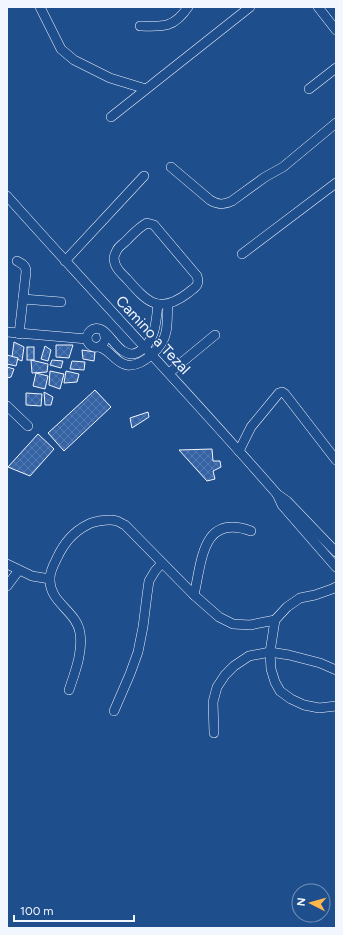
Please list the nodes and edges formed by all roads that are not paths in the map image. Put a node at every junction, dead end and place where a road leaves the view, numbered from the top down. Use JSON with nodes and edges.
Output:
{"nodes":[{"id":1,"x":40,"y":7,"type":"edge"},
{"id":2,"x":188,"y":7,"type":"edge"},
{"id":3,"x":250,"y":7,"type":"edge"},
{"id":4,"x":318,"y":7,"type":"edge"},
{"id":5,"x":140,"y":26,"type":"dead end"},
{"id":6,"x":336,"y":30,"type":"edge"},
{"id":7,"x":336,"y":68,"type":"edge"},
{"id":8,"x":146,"y":89,"type":"junction"},
{"id":9,"x":309,"y":89,"type":"dead end"},
{"id":10,"x":111,"y":117,"type":"dead end"},
{"id":11,"x":336,"y":123,"type":"edge"},
{"id":12,"x":171,"y":167,"type":"dead end"},
{"id":13,"x":144,"y":176,"type":"dead end"},
{"id":14,"x":336,"y":183,"type":"edge"},
{"id":15,"x":7,"y":196,"type":"edge"},
{"id":16,"x":242,"y":254,"type":"dead end"},
{"id":17,"x":17,"y":261,"type":"dead end"},
{"id":18,"x":65,"y":261,"type":"junction"},
{"id":19,"x":23,"y":299,"type":"junction"},
{"id":20,"x":61,"y":302,"type":"dead end"},
{"id":21,"x":163,"y":304,"type":"junction"},
{"id":22,"x":7,"y":332,"type":"edge"},
{"id":23,"x":104,"y":332,"type":"junction"},
{"id":24,"x":19,"y":334,"type":"junction"},
{"id":25,"x":215,"y":335,"type":"dead end"},
{"id":26,"x":87,"y":339,"type":"junction"},
{"id":27,"x":99,"y":347,"type":"junction"},
{"id":28,"x":146,"y":347,"type":"junction"},
{"id":29,"x":153,"y":355,"type":"junction"},
{"id":30,"x":169,"y":373,"type":"junction"},
{"id":31,"x":7,"y":406,"type":"edge"},
{"id":32,"x":28,"y":426,"type":"dead end"},
{"id":33,"x":239,"y":451,"type":"junction"},
{"id":34,"x":336,"y":460,"type":"edge"},
{"id":35,"x":277,"y":494,"type":"junction"},
{"id":36,"x":251,"y":531,"type":"dead end"},
{"id":37,"x":336,"y":552,"type":"edge"},
{"id":38,"x":162,"y":563,"type":"junction"},
{"id":39,"x":7,"y":564,"type":"edge"},
{"id":40,"x":336,"y":567,"type":"edge"},
{"id":41,"x":19,"y":570,"type":"junction"},
{"id":42,"x":50,"y":579,"type":"junction"},
{"id":43,"x":7,"y":586,"type":"edge"},
{"id":44,"x":336,"y":587,"type":"edge"},
{"id":45,"x":194,"y":594,"type":"junction"},
{"id":46,"x":275,"y":620,"type":"junction"},
{"id":47,"x":270,"y":652,"type":"junction"},
{"id":48,"x":336,"y":670,"type":"edge"},
{"id":49,"x":69,"y":690,"type":"dead end"},
{"id":50,"x":336,"y":706,"type":"edge"},
{"id":51,"x":114,"y":711,"type":"dead end"},
{"id":52,"x":214,"y":733,"type":"dead end"}],
"edges":[{"from":1,"to":8,"type":"street"},
{"from":2,"to":5,"type":"street"},
{"from":3,"to":8,"type":"street"},
{"from":4,"to":6,"type":"street"},
{"from":7,"to":9,"type":"street"},
{"from":8,"to":10,"type":"street"},
{"from":11,"to":12,"type":"street"},
{"from":13,"to":18,"type":"street"},
{"from":14,"to":16,"type":"street"},
{"from":15,"to":18,"type":"street","name":"Camino a Tezal"},
{"from":17,"to":19,"type":"street"},
{"from":18,"to":28,"type":"street","name":"Camino a Tezal"},
{"from":19,"to":20,"type":"street"},
{"from":19,"to":24,"type":"street"},
{"from":21,"to":21,"type":"street"},
{"from":21,"to":28,"type":"street"},
{"from":21,"to":29,"type":"street"},
{"from":22,"to":24,"type":"street"},
{"from":23,"to":26,"type":"street"},
{"from":23,"to":27,"type":"street"},
{"from":23,"to":28,"type":"street"},
{"from":24,"to":26,"type":"street"},
{"from":25,"to":30,"type":"street"},
{"from":26,"to":27,"type":"street"},
{"from":27,"to":29,"type":"street"},
{"from":28,"to":29,"type":"street","name":"Camino a Tezal"},
{"from":29,"to":30,"type":"street","name":"Camino a Tezal"},
{"from":30,"to":33,"type":"street","name":"Camino a Tezal"},
{"from":31,"to":32,"type":"street"},
{"from":33,"to":34,"type":"street"},
{"from":33,"to":35,"type":"street","name":"Camino a Tezal"},
{"from":35,"to":37,"type":"street","name":"Camino a Tezal"},
{"from":35,"to":40,"type":"street","name":"Camino a Tezal"},
{"from":36,"to":45,"type":"street"},
{"from":38,"to":42,"type":"street"},
{"from":38,"to":45,"type":"street"},
{"from":38,"to":51,"type":"street"},
{"from":39,"to":41,"type":"street"},
{"from":41,"to":42,"type":"street"},
{"from":41,"to":43,"type":"street"},
{"from":42,"to":49,"type":"street"},
{"from":44,"to":46,"type":"street"},
{"from":45,"to":46,"type":"street"},
{"from":46,"to":47,"type":"street"},
{"from":47,"to":48,"type":"street"},
{"from":47,"to":50,"type":"street"},
{"from":47,"to":52,"type":"street"}]}
